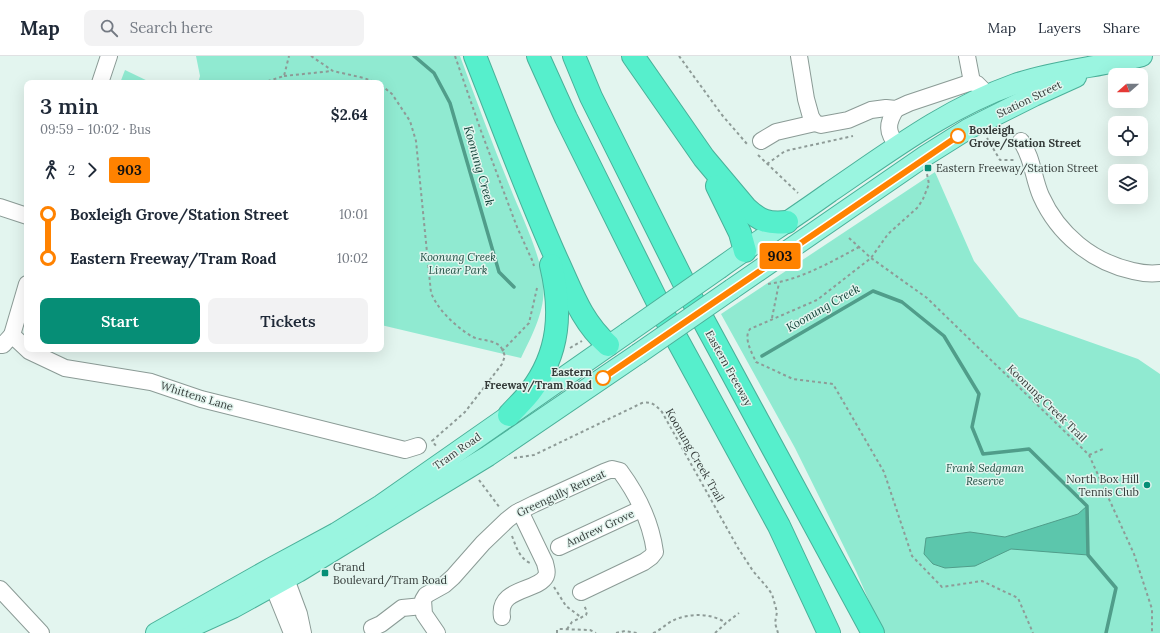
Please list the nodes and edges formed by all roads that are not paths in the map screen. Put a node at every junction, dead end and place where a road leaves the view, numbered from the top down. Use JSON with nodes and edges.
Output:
{"nodes":[{"id":1,"x":110,"y":56,"type":"edge"},
{"id":2,"x":475,"y":56,"type":"edge"},
{"id":3,"x":538,"y":56,"type":"edge"},
{"id":4,"x":574,"y":56,"type":"edge"},
{"id":5,"x":633,"y":56,"type":"edge"},
{"id":6,"x":799,"y":56,"type":"edge"},
{"id":7,"x":967,"y":56,"type":"edge"},
{"id":8,"x":1142,"y":56,"type":"edge"},
{"id":9,"x":1111,"y":64,"type":"junction"},
{"id":10,"x":101,"y":80,"type":"edge"},
{"id":11,"x":972,"y":82,"type":"junction"},
{"id":12,"x":988,"y":95,"type":"junction"},
{"id":13,"x":896,"y":109,"type":"junction"},
{"id":14,"x":853,"y":118,"type":"junction"},
{"id":15,"x":815,"y":123,"type":"junction"},
{"id":16,"x":889,"y":124,"type":"junction"},
{"id":17,"x":979,"y":128,"type":"junction"},
{"id":18,"x":1021,"y":141,"type":"dead end"},
{"id":19,"x":898,"y":145,"type":"junction"},
{"id":20,"x":757,"y":148,"type":"road end"},
{"id":21,"x":704,"y":158,"type":"junction"},
{"id":22,"x":0,"y":207,"type":"edge"},
{"id":23,"x":24,"y":215,"type":"edge"},
{"id":24,"x":538,"y":217,"type":"junction"},
{"id":25,"x":787,"y":222,"type":"junction"},
{"id":26,"x":745,"y":251,"type":"junction"},
{"id":27,"x":1160,"y":273,"type":"edge"},
{"id":28,"x":732,"y":289,"type":"junction"},
{"id":29,"x":24,"y":292,"type":"edge"},
{"id":30,"x":6,"y":340,"type":"edge"},
{"id":31,"x":608,"y":345,"type":"junction"},
{"id":32,"x":24,"y":349,"type":"edge"},
{"id":33,"x":29,"y":352,"type":"edge"},
{"id":34,"x":638,"y":354,"type":"junction"},
{"id":35,"x":509,"y":415,"type":"junction"},
{"id":36,"x":407,"y":453,"type":"dead end"},
{"id":37,"x":641,"y":509,"type":"junction"},
{"id":38,"x":520,"y":511,"type":"junction"},
{"id":39,"x":559,"y":547,"type":"dead end"},
{"id":40,"x":278,"y":577,"type":"junction"},
{"id":41,"x":0,"y":589,"type":"edge"},
{"id":42,"x":581,"y":592,"type":"road end"},
{"id":43,"x":423,"y":606,"type":"junction"},
{"id":44,"x":502,"y":616,"type":"dead end"},
{"id":45,"x":372,"y":628,"type":"dead end"},
{"id":46,"x":168,"y":632,"type":"edge"},
{"id":47,"x":41,"y":633,"type":"edge"},
{"id":48,"x":292,"y":633,"type":"edge"},
{"id":49,"x":303,"y":633,"type":"edge"},
{"id":50,"x":437,"y":633,"type":"edge"},
{"id":51,"x":829,"y":633,"type":"edge"},
{"id":52,"x":873,"y":633,"type":"edge"}],
"edges":[{"from":1,"to":10,"type":"street"},
{"from":2,"to":24,"type":"highway"},
{"from":3,"to":51,"type":"highway"},
{"from":4,"to":52,"type":"highway","name":"Eastern Freeway"},
{"from":5,"to":21,"type":"highway"},
{"from":6,"to":15,"type":"street"},
{"from":7,"to":11,"type":"street"},
{"from":8,"to":9,"type":"main road","name":"Station Street"},
{"from":9,"to":12,"type":"main road","name":"Station Street"},
{"from":9,"to":17,"type":"main road","name":"Station Street"},
{"from":11,"to":12,"type":"street","name":"Station Street"},
{"from":11,"to":13,"type":"street"},
{"from":12,"to":17,"type":"main road"},
{"from":12,"to":19,"type":"main road","name":"Station Street"},
{"from":13,"to":14,"type":"street"},
{"from":13,"to":16,"type":"street"},
{"from":14,"to":15,"type":"street"},
{"from":14,"to":16,"type":"street"},
{"from":15,"to":20,"type":"street"},
{"from":16,"to":19,"type":"street"},
{"from":17,"to":19,"type":"main road"},
{"from":17,"to":28,"type":"main road","name":"Station Street"},
{"from":18,"to":27,"type":"street"},
{"from":19,"to":25,"type":"main road","name":"Station Street"},
{"from":21,"to":25,"type":"highway"},
{"from":21,"to":26,"type":"highway"},
{"from":22,"to":23,"type":"street"},
{"from":24,"to":31,"type":"highway"},
{"from":24,"to":35,"type":"highway"},
{"from":25,"to":26,"type":"main road","name":"Station Street"},
{"from":26,"to":28,"type":"main road"},
{"from":26,"to":31,"type":"main road","name":"Tram Road","bridge":true},
{"from":28,"to":34,"type":"main road","name":"Tram Road","bridge":true},
{"from":29,"to":30,"type":"street"},
{"from":30,"to":32,"type":"street","name":"Whittens Lane"},
{"from":31,"to":34,"type":"main road"},
{"from":31,"to":35,"type":"main road","name":"Tram Road"},
{"from":33,"to":36,"type":"street","name":"Whittens Lane"},
{"from":34,"to":40,"type":"main road","name":"Tram Road"},
{"from":35,"to":40,"type":"main road","name":"Tram Road"},
{"from":37,"to":38,"type":"street","name":"Greengully Retreat"},
{"from":37,"to":39,"type":"street","name":"Andrew Grove"},
{"from":37,"to":42,"type":"street","name":"Greengully Retreat"},
{"from":38,"to":43,"type":"street","name":"Greengully Retreat"},
{"from":38,"to":44,"type":"street"},
{"from":40,"to":46,"type":"main road","name":"Tram Road"},
{"from":40,"to":48,"type":"street"},
{"from":40,"to":49,"type":"street"},
{"from":41,"to":47,"type":"street"},
{"from":43,"to":45,"type":"street"},
{"from":43,"to":50,"type":"street"}]}
